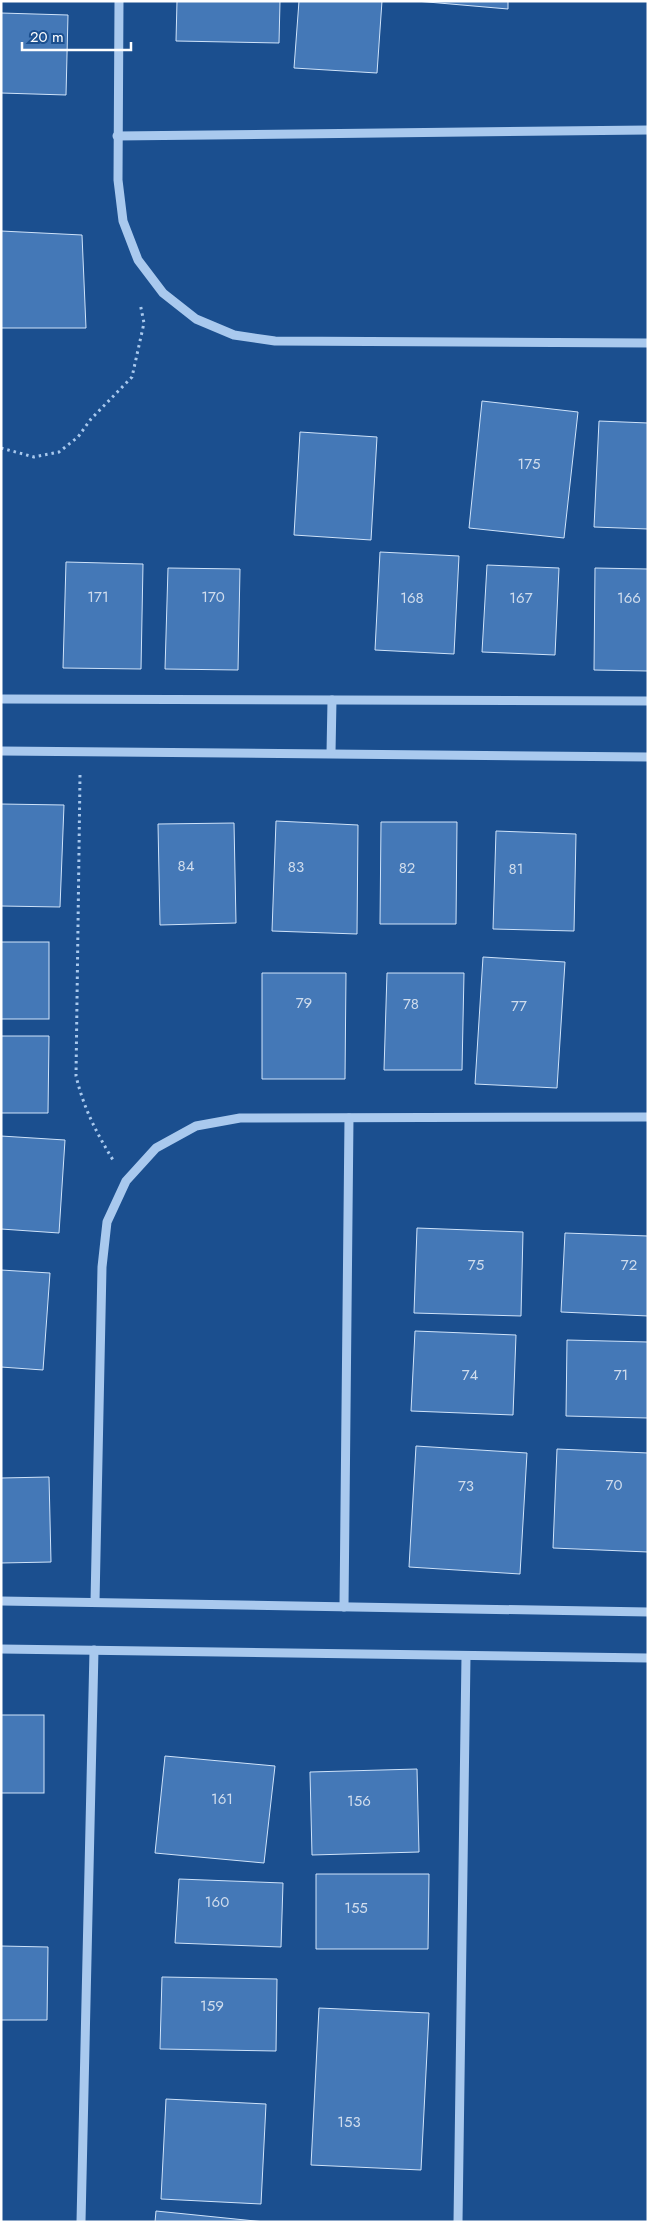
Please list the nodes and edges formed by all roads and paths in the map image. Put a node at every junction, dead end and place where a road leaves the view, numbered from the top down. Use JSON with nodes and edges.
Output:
{"nodes":[{"id":1,"x":119,"y":1,"type":"edge"},
{"id":2,"x":648,"y":130,"type":"edge"},
{"id":3,"x":117,"y":136,"type":"junction"},
{"id":4,"x":138,"y":295,"type":"dead end"},
{"id":5,"x":648,"y":343,"type":"edge"},
{"id":6,"x":1,"y":448,"type":"edge"},
{"id":7,"x":1,"y":699,"type":"edge"},
{"id":8,"x":332,"y":700,"type":"junction"},
{"id":9,"x":648,"y":701,"type":"edge"},
{"id":10,"x":1,"y":751,"type":"edge"},
{"id":11,"x":81,"y":752,"type":"junction"},
{"id":12,"x":331,"y":753,"type":"junction"},
{"id":13,"x":648,"y":756,"type":"edge"},
{"id":14,"x":648,"y":1117,"type":"edge"},
{"id":15,"x":349,"y":1118,"type":"junction"},
{"id":16,"x":126,"y":1182,"type":"junction"},
{"id":17,"x":1,"y":1600,"type":"edge"},
{"id":18,"x":95,"y":1602,"type":"junction"},
{"id":19,"x":344,"y":1607,"type":"junction"},
{"id":20,"x":648,"y":1612,"type":"edge"},
{"id":21,"x":1,"y":1649,"type":"edge"},
{"id":22,"x":94,"y":1650,"type":"junction"},
{"id":23,"x":466,"y":1656,"type":"junction"},
{"id":24,"x":648,"y":1658,"type":"edge"},
{"id":25,"x":81,"y":2222,"type":"edge"},
{"id":26,"x":458,"y":2222,"type":"edge"}],
"edges":[{"from":1,"to":3,"type":"street"},
{"from":2,"to":3,"type":"street"},
{"from":3,"to":5,"type":"street"},
{"from":4,"to":6,"type":"path"},
{"from":7,"to":8,"type":"street"},
{"from":8,"to":9,"type":"street"},
{"from":8,"to":12,"type":"street"},
{"from":10,"to":11,"type":"street"},
{"from":11,"to":12,"type":"street"},
{"from":11,"to":16,"type":"path"},
{"from":12,"to":13,"type":"street"},
{"from":14,"to":15,"type":"street"},
{"from":15,"to":16,"type":"street"},
{"from":15,"to":19,"type":"street"},
{"from":16,"to":18,"type":"street"},
{"from":17,"to":18,"type":"street"},
{"from":18,"to":19,"type":"street"},
{"from":19,"to":20,"type":"street"},
{"from":21,"to":22,"type":"street"},
{"from":22,"to":23,"type":"street"},
{"from":22,"to":25,"type":"street"},
{"from":23,"to":24,"type":"street"},
{"from":23,"to":26,"type":"street"}]}
